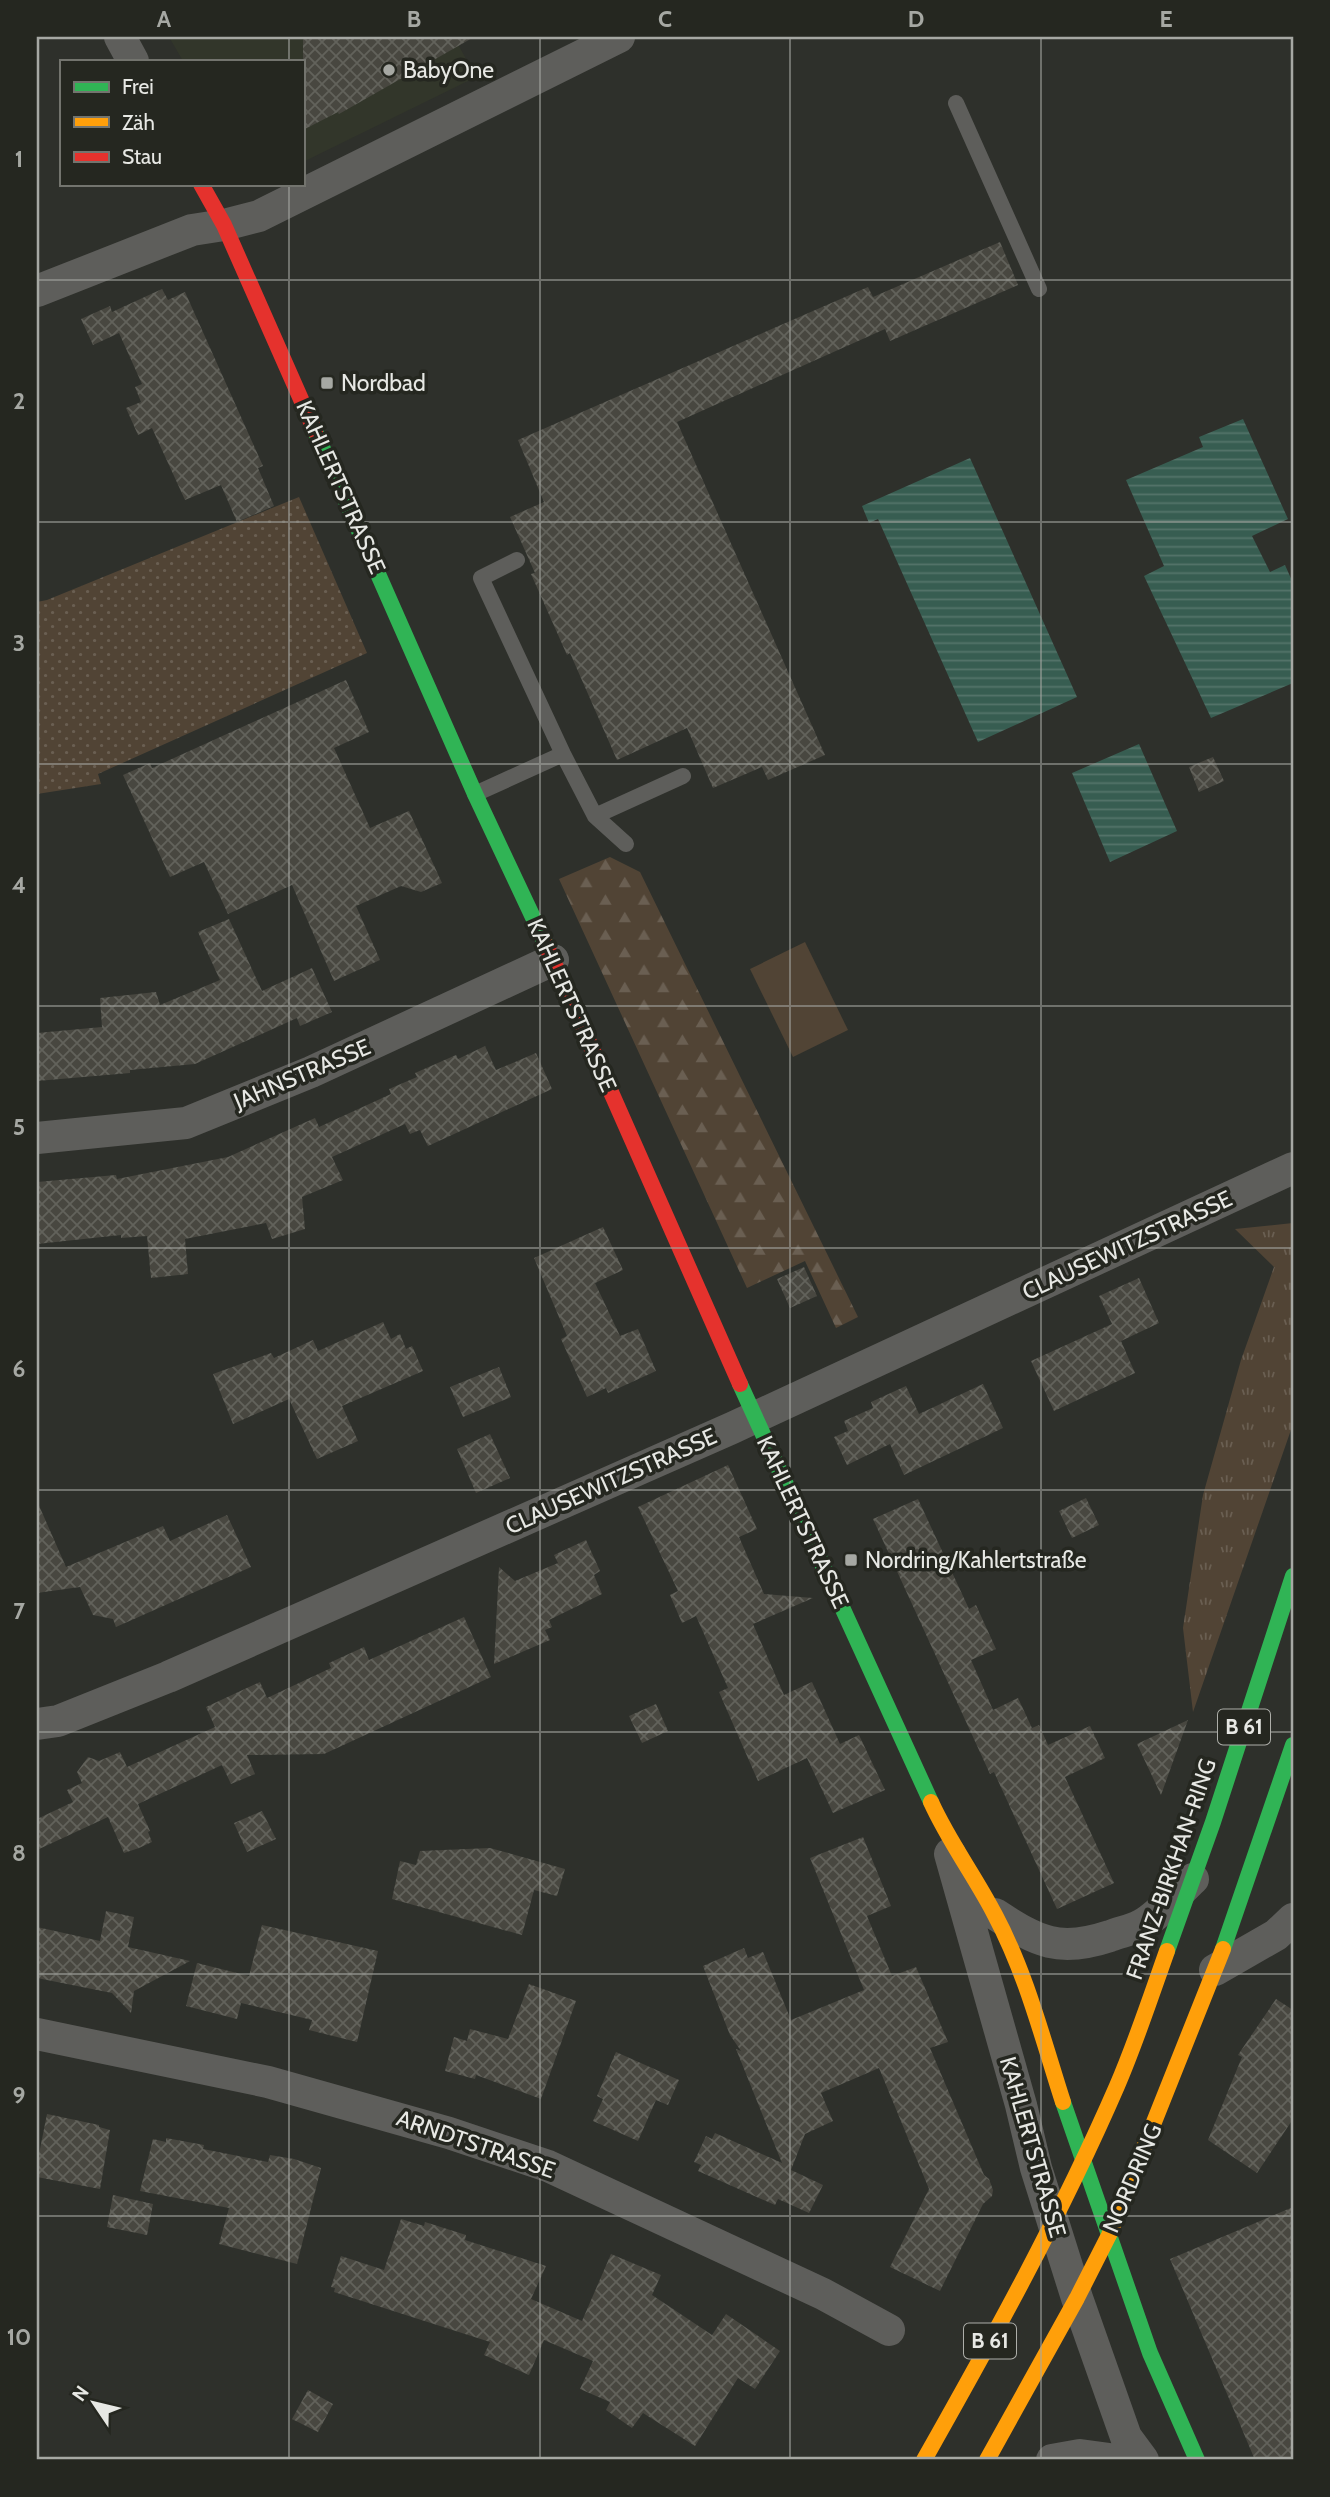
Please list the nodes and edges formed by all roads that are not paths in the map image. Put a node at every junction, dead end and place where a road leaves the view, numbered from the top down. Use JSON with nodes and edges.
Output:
{"nodes":[{"id":1,"x":120,"y":37,"type":"edge"},
{"id":2,"x":619,"y":37,"type":"edge"},
{"id":3,"x":133,"y":60,"type":"edge"},
{"id":4,"x":956,"y":103,"type":"dead end"},
{"id":5,"x":202,"y":186,"type":"edge"},
{"id":6,"x":224,"y":225,"type":"junction"},
{"id":7,"x":1039,"y":289,"type":"dead end"},
{"id":8,"x":37,"y":291,"type":"edge"},
{"id":9,"x":517,"y":560,"type":"dead end"},
{"id":10,"x":563,"y":754,"type":"junction"},
{"id":11,"x":683,"y":776,"type":"dead end"},
{"id":12,"x":475,"y":794,"type":"junction"},
{"id":13,"x":595,"y":816,"type":"junction"},
{"id":14,"x":626,"y":844,"type":"dead end"},
{"id":15,"x":553,"y":960,"type":"junction"},
{"id":16,"x":37,"y":1138,"type":"edge"},
{"id":17,"x":1293,"y":1168,"type":"edge"},
{"id":18,"x":755,"y":1418,"type":"junction"},
{"id":19,"x":1293,"y":1576,"type":"edge"},
{"id":20,"x":37,"y":1724,"type":"edge"},
{"id":21,"x":1293,"y":1745,"type":"edge"},
{"id":22,"x":942,"y":1826,"type":"junction"},
{"id":23,"x":1194,"y":1878,"type":"junction"},
{"id":24,"x":995,"y":1914,"type":"junction"},
{"id":25,"x":1293,"y":1920,"type":"edge"},
{"id":26,"x":1215,"y":1970,"type":"junction"},
{"id":27,"x":37,"y":2034,"type":"edge"},
{"id":28,"x":1083,"y":2162,"type":"junction"},
{"id":29,"x":1054,"y":2220,"type":"junction"},
{"id":30,"x":1109,"y":2235,"type":"junction"},
{"id":31,"x":1077,"y":2298,"type":"junction"},
{"id":32,"x":889,"y":2330,"type":"dead end"},
{"id":33,"x":924,"y":2460,"type":"edge"},
{"id":34,"x":987,"y":2460,"type":"edge"},
{"id":35,"x":1052,"y":2460,"type":"edge"},
{"id":36,"x":1117,"y":2460,"type":"edge"},
{"id":37,"x":1143,"y":2460,"type":"edge"},
{"id":38,"x":1197,"y":2460,"type":"edge"}],
"edges":[{"from":1,"to":3,"type":"street"},
{"from":2,"to":6,"type":"street"},
{"from":4,"to":7,"type":"lane"},
{"from":5,"to":6,"type":"street","name":"KAHLERTSTRASSE"},
{"from":6,"to":8,"type":"street"},
{"from":6,"to":12,"type":"street","name":"KAHLERTSTRASSE"},
{"from":9,"to":10,"type":"lane"},
{"from":10,"to":12,"type":"lane"},
{"from":10,"to":13,"type":"lane"},
{"from":11,"to":13,"type":"lane"},
{"from":12,"to":15,"type":"street","name":"KAHLERTSTRASSE"},
{"from":13,"to":14,"type":"lane"},
{"from":15,"to":16,"type":"street","name":"JAHNSTRASSE"},
{"from":15,"to":18,"type":"street","name":"KAHLERTSTRASSE"},
{"from":17,"to":18,"type":"street","name":"CLAUSEWITZSTRASSE"},
{"from":18,"to":20,"type":"street","name":"CLAUSEWITZSTRASSE"},
{"from":18,"to":22,"type":"street","name":"KAHLERTSTRASSE"},
{"from":19,"to":23,"type":"street","name":"FRANZ-BIRKHAN-RING","number":"B 61"},
{"from":21,"to":26,"type":"street","number":"B 61"},
{"from":22,"to":24,"type":"street","name":"KAHLERTSTRASSE"},
{"from":22,"to":29,"type":"street","name":"KAHLERTSTRASSE"},
{"from":23,"to":24,"type":"street","name":"KAHLERTSTRASSE"},
{"from":23,"to":28,"type":"street","name":"FRANZ-BIRKHAN-RING","number":"B 61"},
{"from":24,"to":28,"type":"street","name":"KAHLERTSTRASSE"},
{"from":25,"to":26,"type":"street"},
{"from":26,"to":30,"type":"street","name":"NORDRING","number":"B 61"},
{"from":27,"to":32,"type":"street","name":"ARNDTSTRASSE"},
{"from":28,"to":29,"type":"street","number":"B 61"},
{"from":28,"to":30,"type":"street","name":"KAHLERTSTRASSE"},
{"from":29,"to":31,"type":"street","name":"KAHLERTSTRASSE"},
{"from":29,"to":33,"type":"street","number":"B 61"},
{"from":30,"to":31,"type":"street","name":"NORDRING","number":"B 61"},
{"from":30,"to":38,"type":"street","name":"KAHLERTSTRASSE"},
{"from":31,"to":34,"type":"street","name":"NORDRING","number":"B 61"},
{"from":31,"to":37,"type":"street","name":"KAHLERTSTRASSE"},
{"from":35,"to":36,"type":"street"}]}
